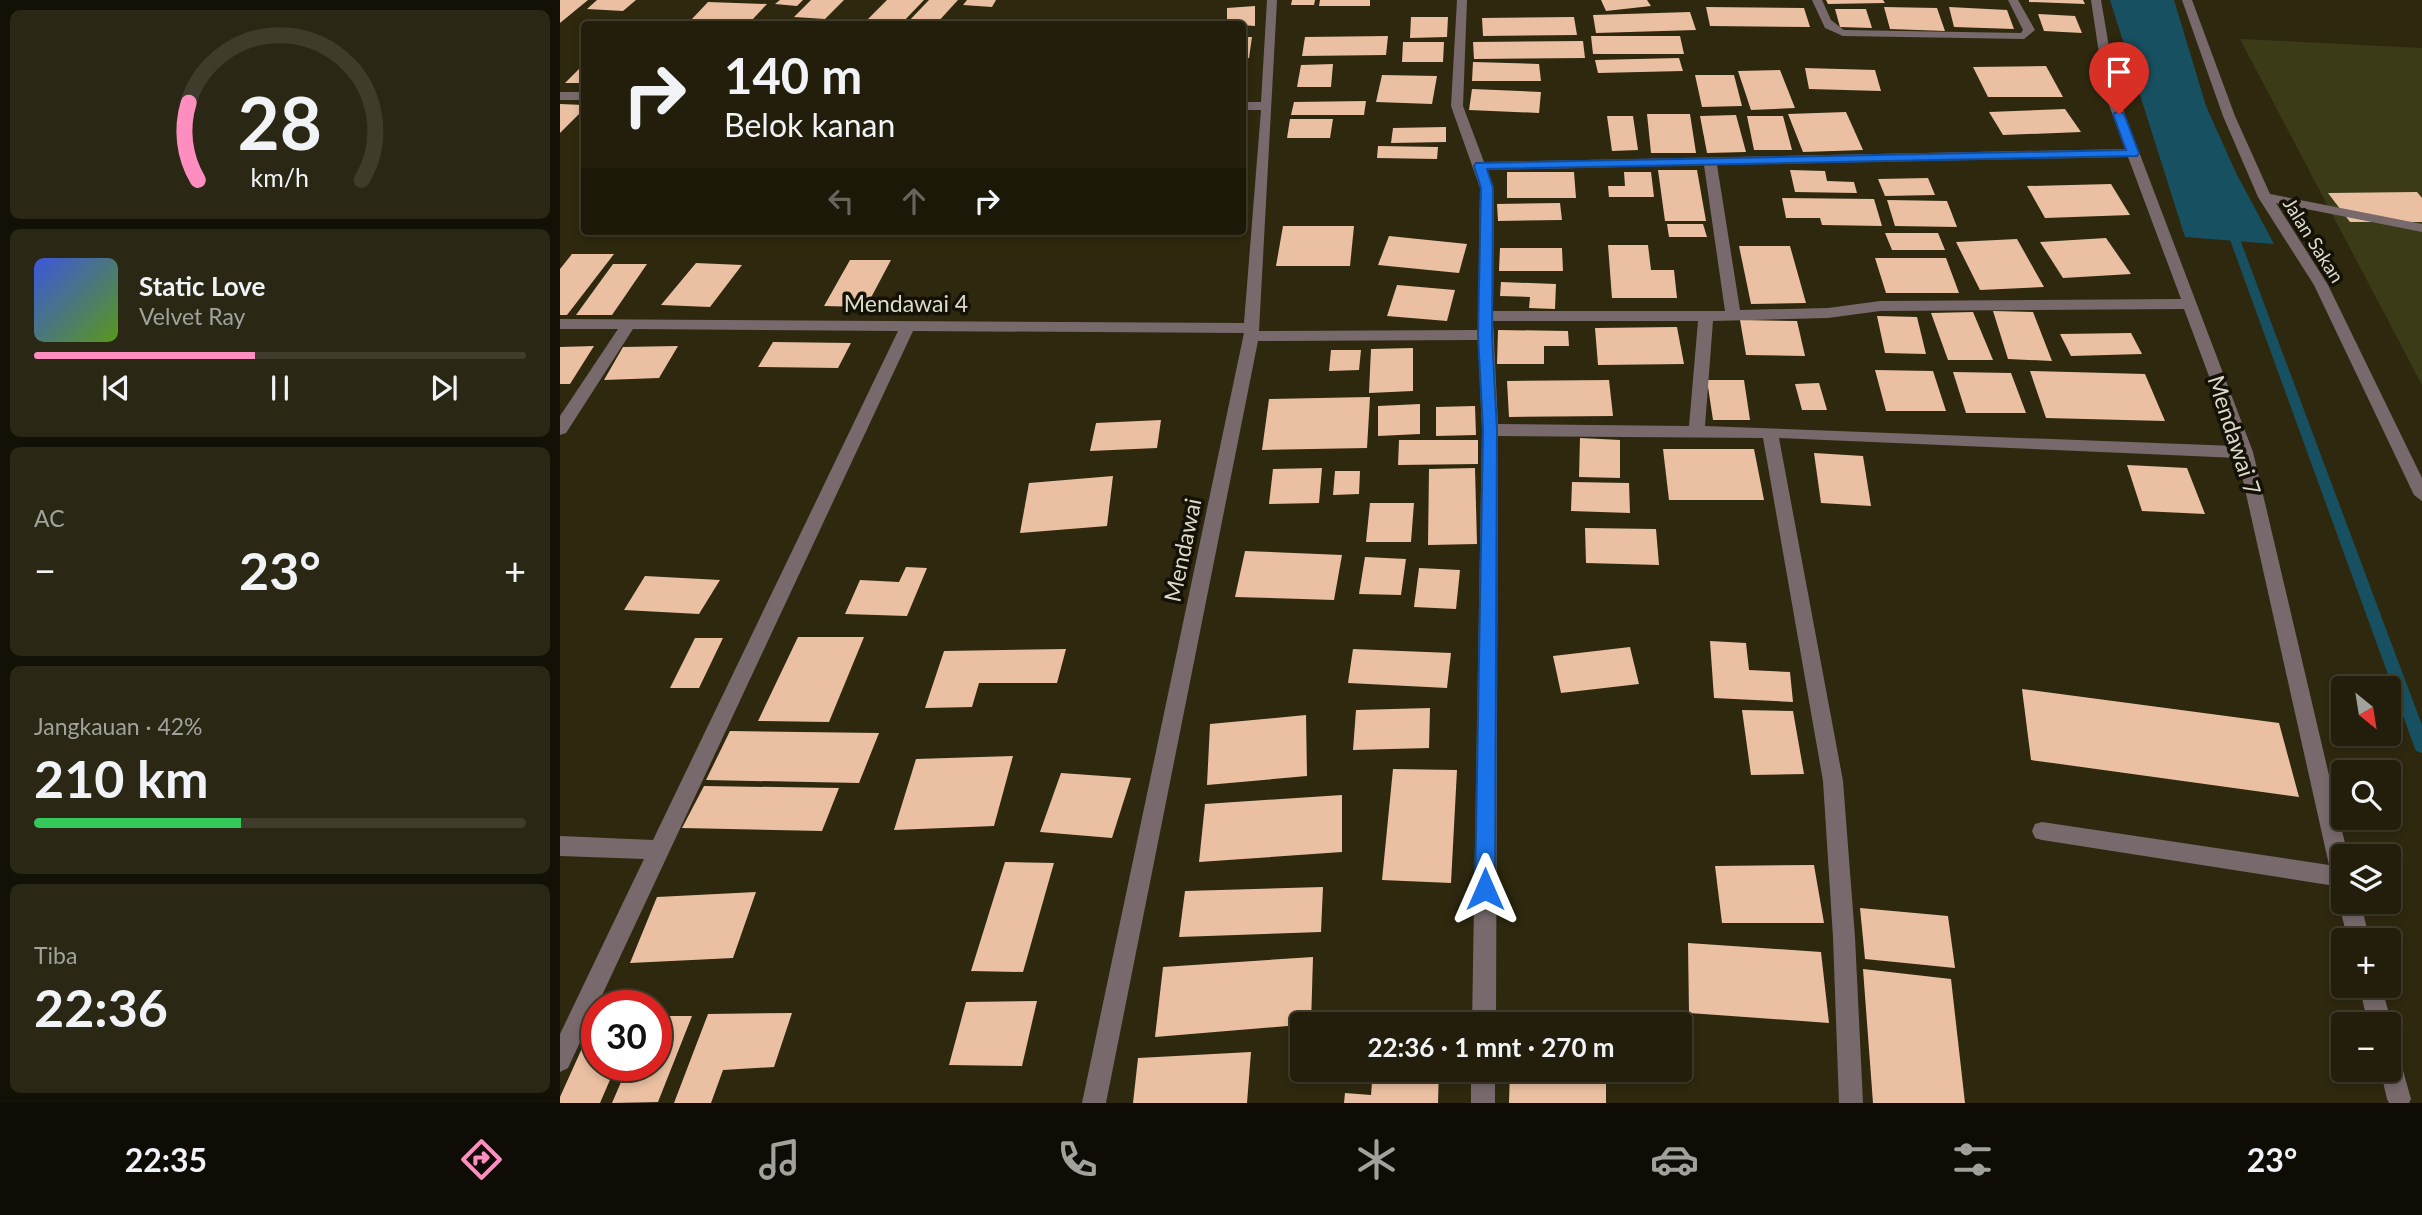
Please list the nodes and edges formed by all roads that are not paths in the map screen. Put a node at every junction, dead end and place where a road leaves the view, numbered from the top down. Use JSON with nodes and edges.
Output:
{"nodes":[{"id":1,"x":1272,"y":0,"type":"edge"},
{"id":2,"x":1462,"y":0,"type":"edge"},
{"id":3,"x":1817,"y":0,"type":"edge"},
{"id":4,"x":2013,"y":0,"type":"edge"},
{"id":5,"x":2096,"y":0,"type":"edge"},
{"id":6,"x":2187,"y":0,"type":"edge"},
{"id":7,"x":560,"y":96,"type":"edge"},
{"id":8,"x":581,"y":96,"type":"edge"},
{"id":9,"x":1246,"y":106,"type":"edge"},
{"id":10,"x":1267,"y":106,"type":"junction"},
{"id":11,"x":2133,"y":153,"type":"junction"},
{"id":12,"x":1710,"y":161,"type":"junction"},
{"id":13,"x":1480,"y":166,"type":"junction"},
{"id":14,"x":2265,"y":197,"type":"junction"},
{"id":15,"x":2422,"y":228,"type":"edge"},
{"id":16,"x":2190,"y":304,"type":"junction"},
{"id":17,"x":1733,"y":314,"type":"junction"},
{"id":18,"x":1487,"y":316,"type":"junction"},
{"id":19,"x":1706,"y":316,"type":"junction"},
{"id":20,"x":560,"y":324,"type":"edge"},
{"id":21,"x":628,"y":325,"type":"junction"},
{"id":22,"x":908,"y":326,"type":"junction"},
{"id":23,"x":1251,"y":332,"type":"junction"},
{"id":24,"x":1485,"y":335,"type":"junction"},
{"id":25,"x":560,"y":429,"type":"edge"},
{"id":26,"x":1490,"y":430,"type":"junction"},
{"id":27,"x":1696,"y":432,"type":"junction"},
{"id":28,"x":1770,"y":432,"type":"junction"},
{"id":29,"x":2245,"y":452,"type":"junction"},
{"id":30,"x":2422,"y":495,"type":"edge"},
{"id":31,"x":2042,"y":831,"type":"dead end"},
{"id":32,"x":2335,"y":844,"type":"edge"},
{"id":33,"x":560,"y":846,"type":"edge"},
{"id":34,"x":659,"y":850,"type":"junction"},
{"id":35,"x":2331,"y":877,"type":"edge"},
{"id":36,"x":1483,"y":1012,"type":"edge"},
{"id":37,"x":560,"y":1060,"type":"edge"},
{"id":38,"x":1483,"y":1082,"type":"edge"},
{"id":39,"x":2395,"y":1082,"type":"edge"},
{"id":40,"x":2399,"y":1099,"type":"dead end"},
{"id":41,"x":1094,"y":1103,"type":"edge"},
{"id":42,"x":1483,"y":1103,"type":"edge"},
{"id":43,"x":1851,"y":1103,"type":"edge"}],
"edges":[{"from":1,"to":10,"type":"street","name":"Mendawai"},
{"from":2,"to":13,"type":"street"},
{"from":3,"to":4,"type":"street"},
{"from":5,"to":11,"type":"street","name":"Mendawai 7"},
{"from":6,"to":14,"type":"street","name":"Jalan Sakan"},
{"from":7,"to":8,"type":"street"},
{"from":9,"to":10,"type":"street"},
{"from":10,"to":23,"type":"street","name":"Mendawai"},
{"from":11,"to":12,"type":"street"},
{"from":11,"to":16,"type":"street","name":"Mendawai 7"},
{"from":12,"to":13,"type":"street"},
{"from":12,"to":17,"type":"street"},
{"from":13,"to":18,"type":"street"},
{"from":14,"to":15,"type":"street"},
{"from":14,"to":30,"type":"street","name":"Jalan Sakan"},
{"from":16,"to":17,"type":"street"},
{"from":16,"to":29,"type":"street","name":"Mendawai 7"},
{"from":17,"to":19,"type":"street"},
{"from":18,"to":19,"type":"street"},
{"from":18,"to":24,"type":"street"},
{"from":19,"to":27,"type":"street"},
{"from":20,"to":21,"type":"street","name":"Mendawai 4"},
{"from":21,"to":22,"type":"street","name":"Mendawai 4"},
{"from":21,"to":25,"type":"street"},
{"from":22,"to":23,"type":"street","name":"Mendawai 4"},
{"from":22,"to":34,"type":"street"},
{"from":23,"to":24,"type":"street","name":"Mendawai 4"},
{"from":23,"to":41,"type":"street","name":"Mendawai"},
{"from":24,"to":26,"type":"street"},
{"from":26,"to":27,"type":"street"},
{"from":26,"to":36,"type":"street"},
{"from":27,"to":28,"type":"street"},
{"from":28,"to":29,"type":"street"},
{"from":28,"to":43,"type":"street"},
{"from":29,"to":32,"type":"street","name":"Mendawai 7"},
{"from":31,"to":35,"type":"street"},
{"from":33,"to":34,"type":"street"},
{"from":34,"to":37,"type":"street"},
{"from":38,"to":42,"type":"street"},
{"from":39,"to":40,"type":"street"}]}
